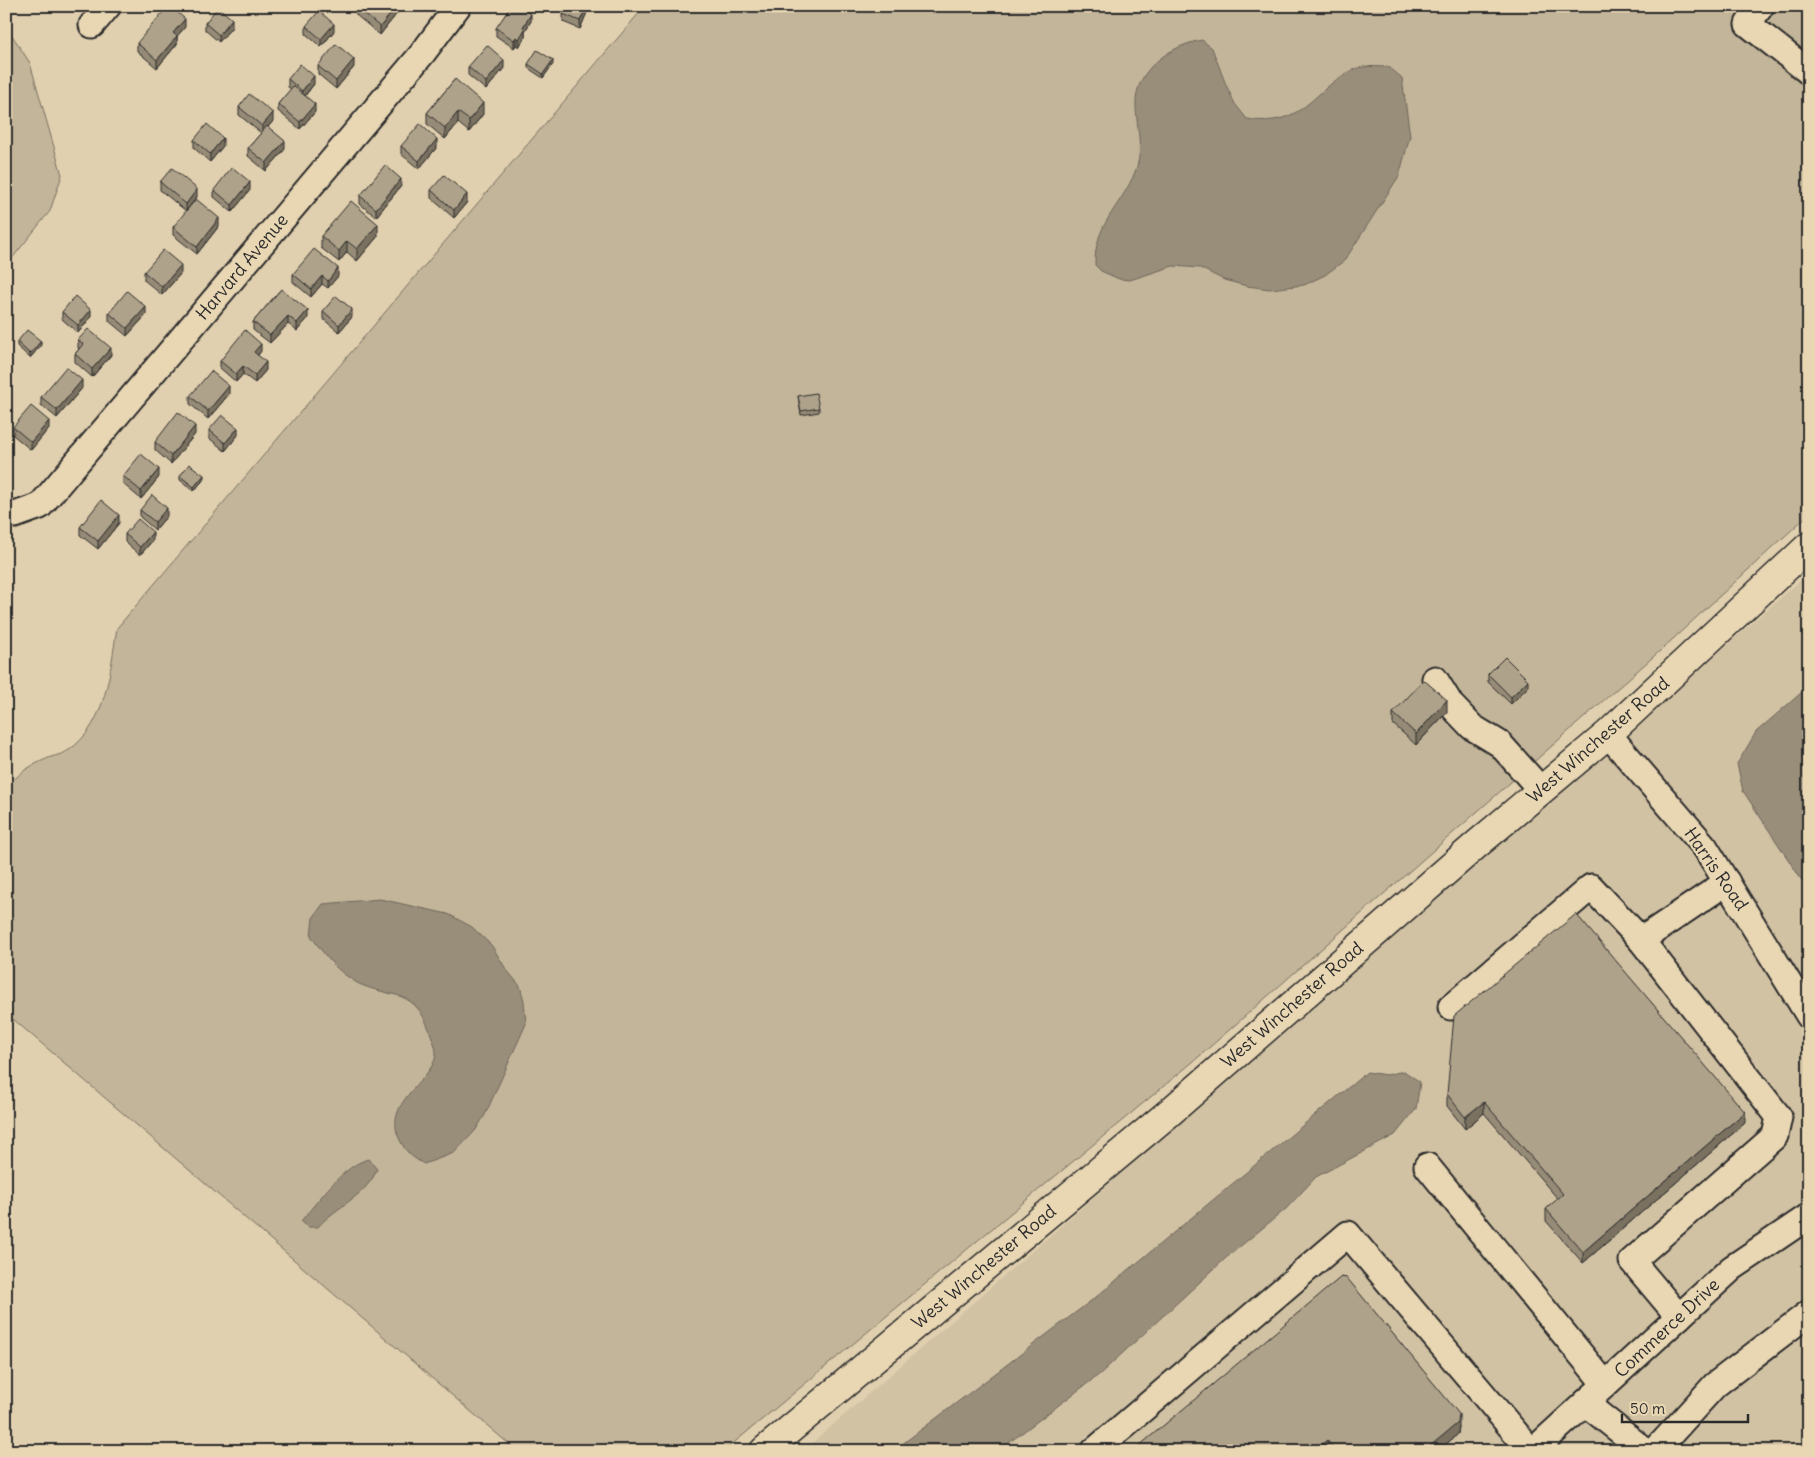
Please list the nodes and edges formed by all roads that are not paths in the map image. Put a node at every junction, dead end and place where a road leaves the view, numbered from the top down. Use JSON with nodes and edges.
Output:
{"nodes":[{"id":1,"x":458,"y":6,"type":"edge"},
{"id":2,"x":1761,"y":6,"type":"edge"},
{"id":3,"x":1809,"y":72,"type":"edge"},
{"id":4,"x":15,"y":515,"type":"dead end"},
{"id":5,"x":1809,"y":546,"type":"edge"},
{"id":6,"x":1435,"y":679,"type":"dead end"},
{"id":7,"x":1608,"y":734,"type":"junction"},
{"id":8,"x":1541,"y":790,"type":"junction"},
{"id":9,"x":1728,"y":882,"type":"junction"},
{"id":10,"x":1641,"y":940,"type":"junction"},
{"id":11,"x":1805,"y":1003,"type":"edge"},
{"id":12,"x":1451,"y":1007,"type":"dead end"},
{"id":13,"x":1427,"y":1166,"type":"dead end"},
{"id":14,"x":1809,"y":1216,"type":"edge"},
{"id":15,"x":1809,"y":1313,"type":"edge"},
{"id":16,"x":1679,"y":1317,"type":"junction"},
{"id":17,"x":1606,"y":1384,"type":"junction"},
{"id":18,"x":1585,"y":1403,"type":"junction"},
{"id":19,"x":764,"y":1451,"type":"edge"},
{"id":20,"x":1094,"y":1451,"type":"edge"},
{"id":21,"x":1532,"y":1451,"type":"edge"},
{"id":22,"x":1644,"y":1451,"type":"edge"},
{"id":23,"x":1655,"y":1451,"type":"edge"}],
"edges":[{"from":1,"to":4,"type":"street","name":"Harvard Avenue"},
{"from":2,"to":3,"type":"street"},
{"from":5,"to":7,"type":"main road","name":"West Winchester Road"},
{"from":6,"to":8,"type":"street"},
{"from":7,"to":8,"type":"main road","name":"West Winchester Road"},
{"from":7,"to":9,"type":"street","name":"Harris Road"},
{"from":8,"to":19,"type":"main road","name":"West Winchester Road"},
{"from":9,"to":10,"type":"street"},
{"from":9,"to":11,"type":"street","name":"Harris Road"},
{"from":10,"to":12,"type":"street"},
{"from":10,"to":16,"type":"street"},
{"from":13,"to":17,"type":"street"},
{"from":14,"to":16,"type":"street","name":"Commerce Drive"},
{"from":15,"to":23,"type":"street"},
{"from":16,"to":17,"type":"street","name":"Commerce Drive"},
{"from":17,"to":18,"type":"street","name":"Commerce Drive"},
{"from":18,"to":21,"type":"street","name":"Commerce Drive"},
{"from":18,"to":22,"type":"street"},
{"from":20,"to":21,"type":"street"}]}
